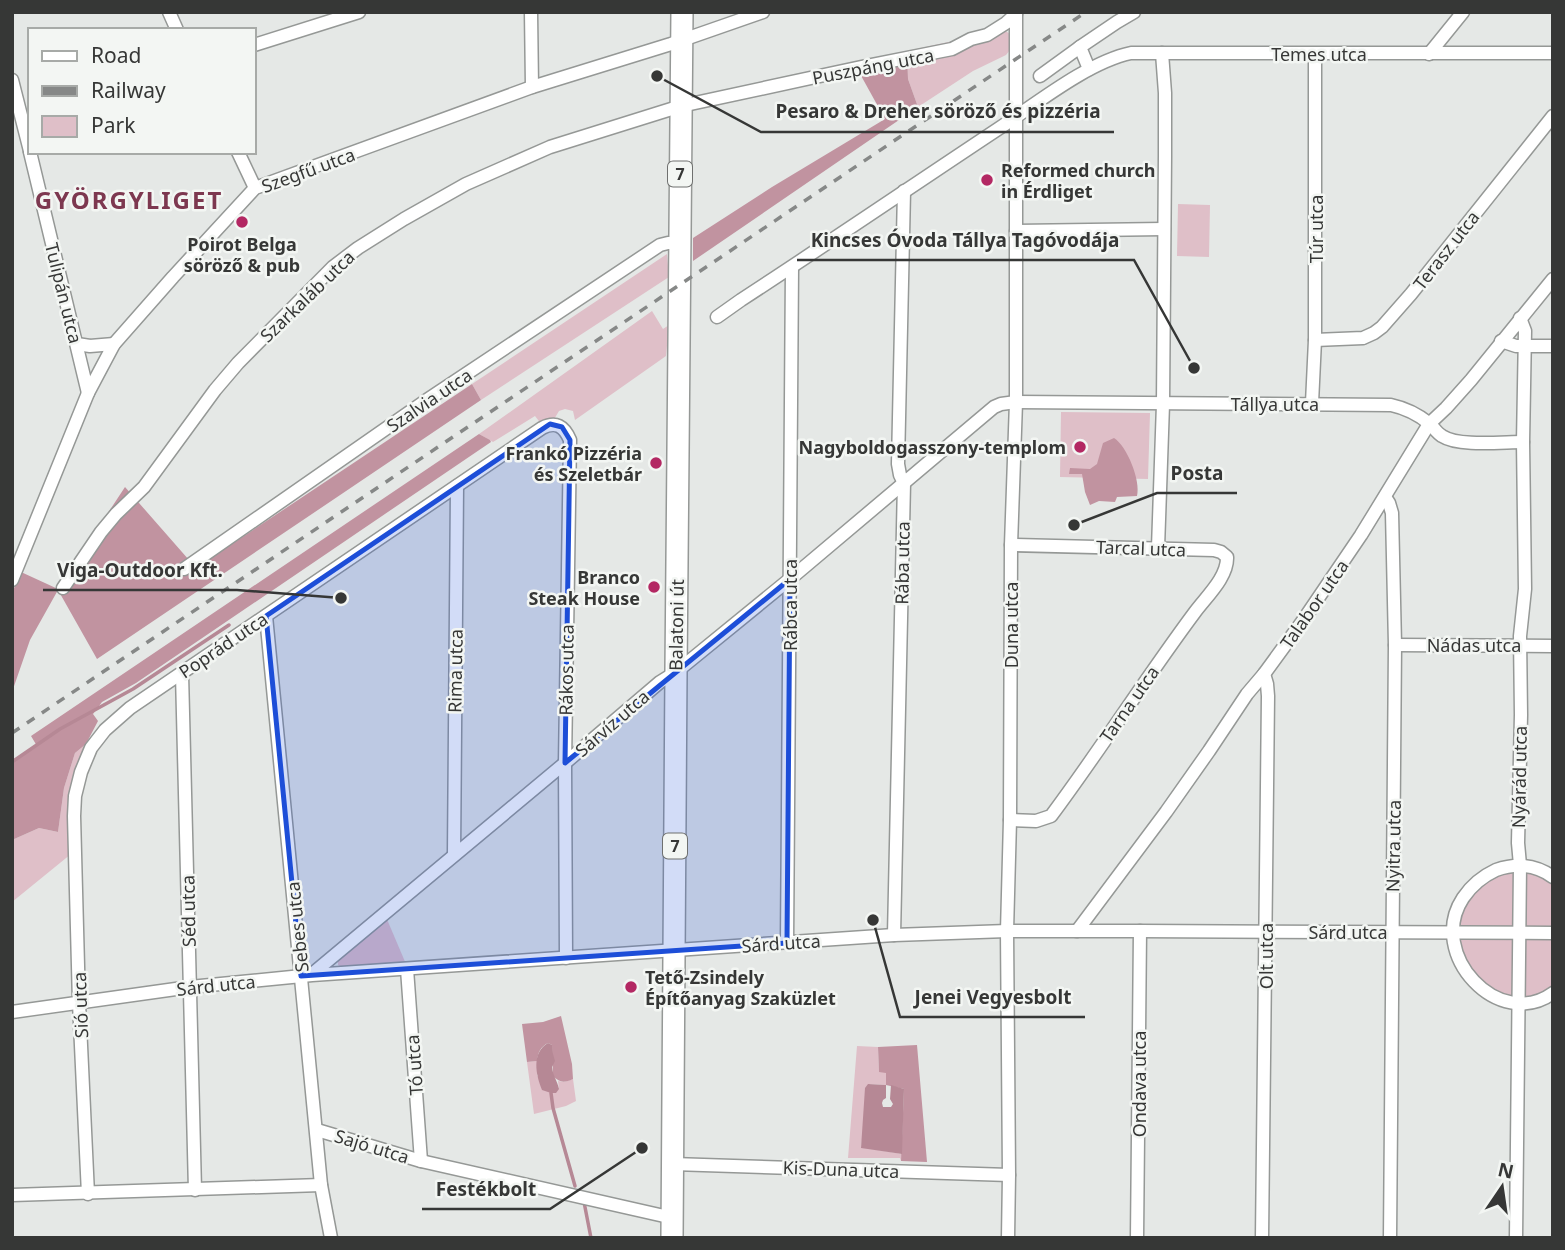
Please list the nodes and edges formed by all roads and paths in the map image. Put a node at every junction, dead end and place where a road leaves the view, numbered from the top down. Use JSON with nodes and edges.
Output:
{"nodes":[{"id":1,"x":169,"y":12,"type":"edge"},
{"id":2,"x":359,"y":12,"type":"edge"},
{"id":3,"x":530,"y":12,"type":"edge"},
{"id":4,"x":682,"y":12,"type":"edge"},
{"id":5,"x":763,"y":12,"type":"edge"},
{"id":6,"x":1134,"y":12,"type":"edge"},
{"id":7,"x":1463,"y":12,"type":"edge"},
{"id":8,"x":1016,"y":13,"type":"edge"},
{"id":9,"x":176,"y":28,"type":"edge"},
{"id":10,"x":682,"y":40,"type":"junction"},
{"id":11,"x":256,"y":44,"type":"edge"},
{"id":12,"x":1080,"y":47,"type":"junction"},
{"id":13,"x":1162,"y":53,"type":"junction"},
{"id":14,"x":1553,"y":53,"type":"edge"},
{"id":15,"x":1315,"y":54,"type":"junction"},
{"id":16,"x":1429,"y":54,"type":"junction"},
{"id":17,"x":1089,"y":69,"type":"junction"},
{"id":18,"x":1040,"y":76,"type":"dead end"},
{"id":19,"x":12,"y":80,"type":"edge"},
{"id":20,"x":532,"y":87,"type":"junction"},
{"id":21,"x":681,"y":106,"type":"junction"},
{"id":22,"x":1553,"y":116,"type":"edge"},
{"id":23,"x":1016,"y":117,"type":"junction"},
{"id":24,"x":28,"y":144,"type":"edge"},
{"id":25,"x":30,"y":154,"type":"edge"},
{"id":26,"x":239,"y":154,"type":"edge"},
{"id":27,"x":255,"y":188,"type":"junction"},
{"id":28,"x":904,"y":191,"type":"junction"},
{"id":29,"x":1164,"y":229,"type":"junction"},
{"id":30,"x":1016,"y":231,"type":"junction"},
{"id":31,"x":680,"y":243,"type":"junction"},
{"id":32,"x":792,"y":267,"type":"junction"},
{"id":33,"x":1553,"y":278,"type":"edge"},
{"id":34,"x":717,"y":317,"type":"dead end"},
{"id":35,"x":1520,"y":318,"type":"junction"},
{"id":36,"x":1315,"y":340,"type":"junction"},
{"id":37,"x":1501,"y":341,"type":"junction"},
{"id":38,"x":77,"y":344,"type":"junction"},
{"id":39,"x":114,"y":344,"type":"junction"},
{"id":40,"x":1525,"y":346,"type":"junction"},
{"id":41,"x":1553,"y":346,"type":"edge"},
{"id":42,"x":88,"y":393,"type":"junction"},
{"id":43,"x":1016,"y":402,"type":"junction"},
{"id":44,"x":1312,"y":403,"type":"junction"},
{"id":45,"x":1163,"y":404,"type":"junction"},
{"id":46,"x":1429,"y":424,"type":"junction"},
{"id":47,"x":562,"y":427,"type":"joint"},
{"id":48,"x":1523,"y":442,"type":"junction"},
{"id":49,"x":904,"y":483,"type":"junction"},
{"id":50,"x":457,"y":486,"type":"junction"},
{"id":51,"x":1385,"y":497,"type":"junction"},
{"id":52,"x":1011,"y":545,"type":"junction"},
{"id":53,"x":1158,"y":548,"type":"junction"},
{"id":54,"x":1227,"y":557,"type":"joint"},
{"id":55,"x":184,"y":569,"type":"dead end"},
{"id":56,"x":790,"y":579,"type":"junction"},
{"id":57,"x":12,"y":580,"type":"edge"},
{"id":58,"x":63,"y":588,"type":"dead end"},
{"id":59,"x":266,"y":616,"type":"junction"},
{"id":60,"x":1395,"y":645,"type":"junction"},
{"id":61,"x":1521,"y":646,"type":"junction"},
{"id":62,"x":1553,"y":646,"type":"edge"},
{"id":63,"x":676,"y":672,"type":"junction"},
{"id":64,"x":181,"y":674,"type":"junction"},
{"id":65,"x":1264,"y":674,"type":"junction"},
{"id":66,"x":565,"y":763,"type":"junction"},
{"id":67,"x":74,"y":816,"type":"joint"},
{"id":68,"x":1010,"y":820,"type":"junction"},
{"id":69,"x":454,"y":855,"type":"junction"},
{"id":70,"x":1520,"y":865,"type":"junction"},
{"id":71,"x":1553,"y":877,"type":"edge"},
{"id":72,"x":1140,"y":930,"type":"junction"},
{"id":73,"x":1007,"y":931,"type":"junction"},
{"id":74,"x":1077,"y":931,"type":"junction"},
{"id":75,"x":1266,"y":932,"type":"junction"},
{"id":76,"x":1392,"y":933,"type":"junction"},
{"id":77,"x":1452,"y":933,"type":"junction"},
{"id":78,"x":1518,"y":933,"type":"junction"},
{"id":79,"x":1553,"y":933,"type":"edge"},
{"id":80,"x":894,"y":935,"type":"junction"},
{"id":81,"x":787,"y":943,"type":"junction"},
{"id":82,"x":675,"y":950,"type":"junction"},
{"id":83,"x":566,"y":958,"type":"junction"},
{"id":84,"x":407,"y":969,"type":"junction"},
{"id":85,"x":306,"y":975,"type":"junction"},
{"id":86,"x":190,"y":987,"type":"junction"},
{"id":87,"x":1553,"y":993,"type":"edge"},
{"id":88,"x":79,"y":1003,"type":"junction"},
{"id":89,"x":1518,"y":1004,"type":"junction"},
{"id":90,"x":12,"y":1012,"type":"edge"},
{"id":91,"x":317,"y":1130,"type":"junction"},
{"id":92,"x":421,"y":1161,"type":"junction"},
{"id":93,"x":673,"y":1164,"type":"junction"},
{"id":94,"x":1009,"y":1175,"type":"junction"},
{"id":95,"x":321,"y":1185,"type":"junction"},
{"id":96,"x":195,"y":1190,"type":"junction"},
{"id":97,"x":88,"y":1194,"type":"junction"},
{"id":98,"x":12,"y":1195,"type":"edge"},
{"id":99,"x":673,"y":1228,"type":"edge"},
{"id":100,"x":331,"y":1238,"type":"edge"},
{"id":101,"x":1008,"y":1238,"type":"edge"},
{"id":102,"x":1137,"y":1238,"type":"edge"},
{"id":103,"x":1262,"y":1238,"type":"edge"},
{"id":104,"x":1390,"y":1238,"type":"edge"},
{"id":105,"x":1517,"y":1238,"type":"edge"}],
"edges":[{"from":1,"to":9,"type":"street"},
{"from":2,"to":11,"type":"street"},
{"from":3,"to":20,"type":"street"},
{"from":4,"to":10,"type":"main road","name":"Balatoni út","number":"7"},
{"from":5,"to":10,"type":"street","name":"Szegfű utca"},
{"from":6,"to":12,"type":"street"},
{"from":7,"to":16,"type":"street"},
{"from":8,"to":21,"type":"street","name":"Puszpáng utca"},
{"from":8,"to":23,"type":"street","name":"Duna utca"},
{"from":10,"to":20,"type":"street","name":"Szegfű utca"},
{"from":10,"to":21,"type":"main road","name":"Balatoni út","number":"7"},
{"from":12,"to":17,"type":"street"},
{"from":12,"to":18,"type":"street"},
{"from":13,"to":15,"type":"street","name":"Temes utca"},
{"from":13,"to":17,"type":"street","name":"Temes utca"},
{"from":13,"to":29,"type":"street"},
{"from":14,"to":16,"type":"street","name":"Temes utca"},
{"from":15,"to":16,"type":"street","name":"Temes utca"},
{"from":15,"to":36,"type":"street","name":"Túr utca"},
{"from":17,"to":23,"type":"street","name":"Temes utca"},
{"from":19,"to":24,"type":"street","name":"Tulipán utca"},
{"from":20,"to":27,"type":"street","name":"Szegfű utca"},
{"from":21,"to":31,"type":"main road","name":"Balatoni út","number":"7"},
{"from":21,"to":58,"type":"street","name":"Szarkaláb utca"},
{"from":22,"to":36,"type":"street","name":"Terasz utca"},
{"from":23,"to":28,"type":"street"},
{"from":23,"to":30,"type":"street","name":"Duna utca"},
{"from":25,"to":38,"type":"street","name":"Tulipán utca"},
{"from":26,"to":27,"type":"street"},
{"from":27,"to":39,"type":"street","name":"Szegfű utca"},
{"from":28,"to":32,"type":"street"},
{"from":28,"to":49,"type":"street","name":"Rába utca"},
{"from":29,"to":30,"type":"street"},
{"from":29,"to":45,"type":"street"},
{"from":30,"to":43,"type":"street","name":"Duna utca"},
{"from":31,"to":55,"type":"street","name":"Szalvia utca"},
{"from":31,"to":63,"type":"main road","name":"Balatoni út","number":"7"},
{"from":32,"to":34,"type":"street"},
{"from":32,"to":56,"type":"street","name":"Rábca utca"},
{"from":33,"to":35,"type":"street","name":"Talabor utca"},
{"from":35,"to":37,"type":"street","name":"Talabor utca"},
{"from":35,"to":40,"type":"street","name":"Nyárád utca"},
{"from":36,"to":44,"type":"street","name":"Túr utca"},
{"from":37,"to":40,"type":"street"},
{"from":37,"to":46,"type":"street","name":"Talabor utca"},
{"from":38,"to":39,"type":"street"},
{"from":38,"to":42,"type":"street","name":"Tulipán utca"},
{"from":39,"to":42,"type":"street","name":"Szegfű utca"},
{"from":40,"to":41,"type":"street"},
{"from":40,"to":48,"type":"street","name":"Nyárád utca"},
{"from":42,"to":57,"type":"street","name":"Szegfű utca"},
{"from":43,"to":45,"type":"street","name":"Tállya utca"},
{"from":43,"to":49,"type":"street","name":"Sárvíz utca"},
{"from":43,"to":52,"type":"street","name":"Duna utca"},
{"from":44,"to":45,"type":"street","name":"Tállya utca"},
{"from":44,"to":46,"type":"street","name":"Tállya utca"},
{"from":45,"to":53,"type":"street"},
{"from":46,"to":48,"type":"street","name":"Tállya utca"},
{"from":46,"to":51,"type":"street","name":"Talabor utca"},
{"from":47,"to":50,"type":"street","name":"Poprád utca"},
{"from":47,"to":66,"type":"street","name":"Rákos utca"},
{"from":48,"to":61,"type":"street","name":"Nyárád utca"},
{"from":49,"to":56,"type":"street","name":"Sárvíz utca"},
{"from":49,"to":80,"type":"street","name":"Rába utca"},
{"from":50,"to":59,"type":"street","name":"Poprád utca"},
{"from":50,"to":69,"type":"street","name":"Rima utca"},
{"from":51,"to":60,"type":"street","name":"Nyitra utca"},
{"from":51,"to":65,"type":"street","name":"Talabor utca"},
{"from":52,"to":53,"type":"street","name":"Tarcal utca"},
{"from":52,"to":68,"type":"street","name":"Duna utca"},
{"from":53,"to":54,"type":"street","name":"Tarcal utca"},
{"from":54,"to":68,"type":"street","name":"Tarna utca"},
{"from":56,"to":63,"type":"street","name":"Sárvíz utca"},
{"from":56,"to":81,"type":"street","name":"Rábca utca"},
{"from":59,"to":64,"type":"street","name":"Poprád utca"},
{"from":59,"to":85,"type":"street","name":"Sebes utca"},
{"from":60,"to":61,"type":"street","name":"Nádas utca"},
{"from":60,"to":76,"type":"street","name":"Nyitra utca"},
{"from":61,"to":62,"type":"street","name":"Nádas utca"},
{"from":61,"to":70,"type":"street","name":"Nyárád utca"},
{"from":63,"to":66,"type":"street","name":"Sárvíz utca"},
{"from":63,"to":82,"type":"main road","name":"Balatoni út","number":"7"},
{"from":64,"to":67,"type":"street","name":"Poprád utca"},
{"from":64,"to":86,"type":"street","name":"Séd utca"},
{"from":65,"to":74,"type":"street","name":"Talabor utca"},
{"from":65,"to":75,"type":"street","name":"Olt utca"},
{"from":66,"to":69,"type":"street","name":"Sárvíz utca"},
{"from":66,"to":83,"type":"street","name":"Rákos utca"},
{"from":67,"to":88,"type":"street","name":"Sió utca"},
{"from":68,"to":73,"type":"street","name":"Duna utca"},
{"from":69,"to":85,"type":"street","name":"Sárvíz utca"},
{"from":70,"to":71,"type":"street"},
{"from":70,"to":77,"type":"street"},
{"from":70,"to":78,"type":"street","name":"Nyárád utca"},
{"from":72,"to":74,"type":"street","name":"Sárd utca"},
{"from":72,"to":75,"type":"street","name":"Sárd utca"},
{"from":72,"to":102,"type":"street","name":"Ondava utca"},
{"from":73,"to":74,"type":"street","name":"Sárd utca"},
{"from":73,"to":80,"type":"street","name":"Sárd utca"},
{"from":73,"to":94,"type":"street","name":"Duna utca"},
{"from":75,"to":76,"type":"street","name":"Sárd utca"},
{"from":75,"to":103,"type":"street","name":"Olt utca"},
{"from":76,"to":77,"type":"street","name":"Sárd utca"},
{"from":76,"to":104,"type":"street","name":"Nyitra utca"},
{"from":77,"to":78,"type":"street","name":"Sárd utca"},
{"from":77,"to":89,"type":"street"},
{"from":78,"to":79,"type":"street","name":"Sárd utca"},
{"from":78,"to":89,"type":"street","name":"Nyárád utca"},
{"from":80,"to":81,"type":"street","name":"Sárd utca"},
{"from":81,"to":82,"type":"street","name":"Sárd utca"},
{"from":82,"to":83,"type":"street","name":"Sárd utca"},
{"from":82,"to":93,"type":"main road","name":"Balatoni út","number":"7"},
{"from":83,"to":84,"type":"street","name":"Sárd utca"},
{"from":84,"to":85,"type":"street","name":"Sárd utca"},
{"from":84,"to":92,"type":"street","name":"Tó utca"},
{"from":85,"to":86,"type":"street","name":"Sárd utca"},
{"from":85,"to":91,"type":"street","name":"Sebes utca"},
{"from":86,"to":88,"type":"street","name":"Sárd utca"},
{"from":86,"to":96,"type":"street","name":"Séd utca"},
{"from":87,"to":89,"type":"street"},
{"from":88,"to":90,"type":"street","name":"Sárd utca"},
{"from":88,"to":97,"type":"street","name":"Sió utca"},
{"from":89,"to":105,"type":"street","name":"Nyárád utca"},
{"from":91,"to":92,"type":"street","name":"Sajó utca"},
{"from":91,"to":95,"type":"street","name":"Sebes utca"},
{"from":92,"to":99,"type":"street","name":"Sajó utca"},
{"from":93,"to":94,"type":"street","name":"Kis-Duna utca"},
{"from":93,"to":99,"type":"main road","name":"Balatoni út","number":"7"},
{"from":94,"to":101,"type":"street","name":"Duna utca"},
{"from":95,"to":96,"type":"street"},
{"from":95,"to":100,"type":"street","name":"Sebes utca"},
{"from":96,"to":97,"type":"street"},
{"from":97,"to":98,"type":"street"}]}
